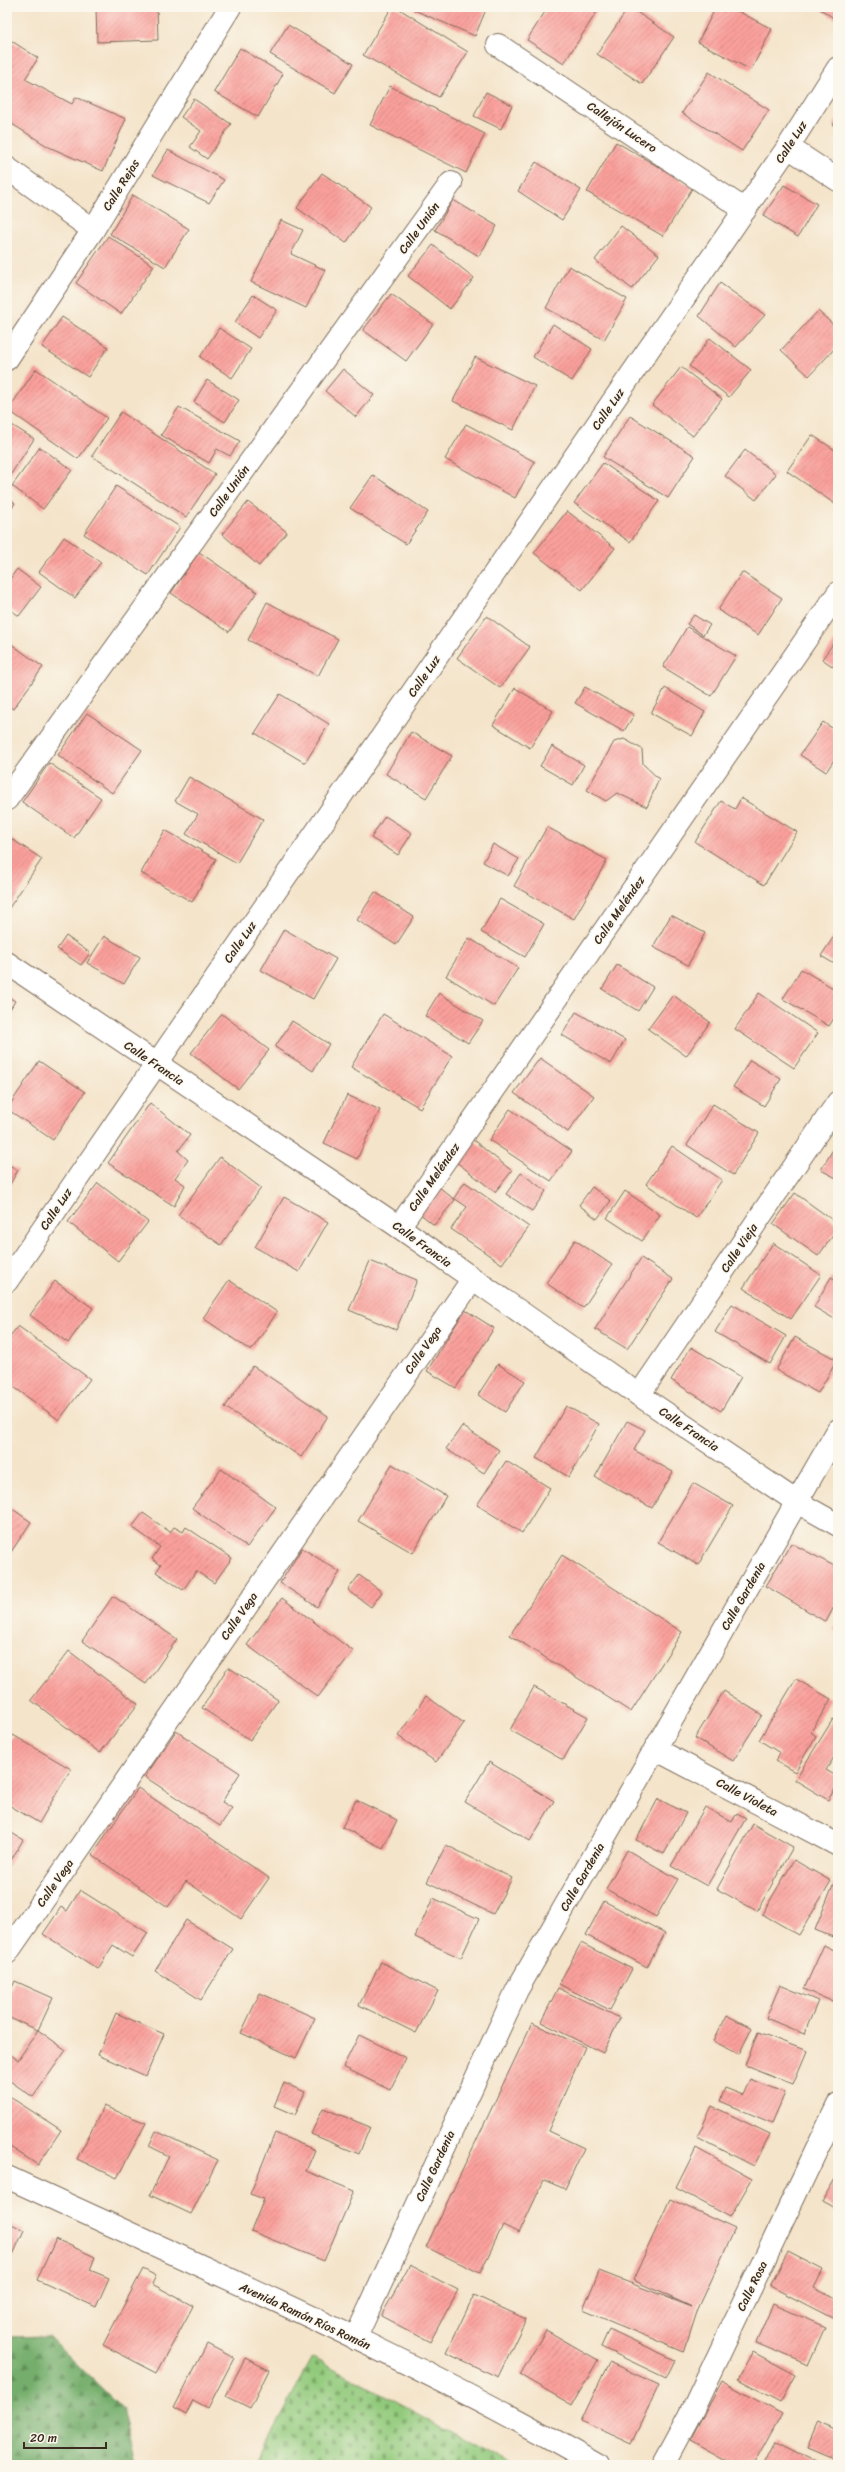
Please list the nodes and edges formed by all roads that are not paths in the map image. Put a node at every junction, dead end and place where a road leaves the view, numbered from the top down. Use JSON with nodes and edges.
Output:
{"nodes":[{"id":1,"x":230,"y":7,"type":"edge"},
{"id":2,"x":498,"y":45,"type":"dead end"},
{"id":3,"x":838,"y":68,"type":"edge"},
{"id":4,"x":788,"y":147,"type":"junction"},
{"id":5,"x":7,"y":168,"type":"edge"},
{"id":6,"x":838,"y":180,"type":"edge"},
{"id":7,"x":451,"y":183,"type":"dead end"},
{"id":8,"x":745,"y":210,"type":"junction"},
{"id":9,"x":93,"y":230,"type":"junction"},
{"id":10,"x":7,"y":360,"type":"edge"},
{"id":11,"x":838,"y":593,"type":"edge"},
{"id":12,"x":7,"y":799,"type":"edge"},
{"id":13,"x":7,"y":963,"type":"edge"},
{"id":14,"x":155,"y":1065,"type":"junction"},
{"id":15,"x":838,"y":1102,"type":"edge"},
{"id":16,"x":399,"y":1227,"type":"junction"},
{"id":17,"x":472,"y":1280,"type":"junction"},
{"id":18,"x":7,"y":1281,"type":"edge"},
{"id":19,"x":639,"y":1395,"type":"junction"},
{"id":20,"x":838,"y":1430,"type":"edge"},
{"id":21,"x":797,"y":1502,"type":"junction"},
{"id":22,"x":838,"y":1525,"type":"edge"},
{"id":23,"x":655,"y":1749,"type":"junction"},
{"id":24,"x":838,"y":1845,"type":"edge"},
{"id":25,"x":7,"y":1953,"type":"edge"},
{"id":26,"x":838,"y":2105,"type":"edge"},
{"id":27,"x":7,"y":2177,"type":"edge"},
{"id":28,"x":355,"y":2339,"type":"junction"},
{"id":29,"x":598,"y":2465,"type":"edge"},
{"id":30,"x":663,"y":2465,"type":"edge"}],
"edges":[{"from":1,"to":9,"type":"street","name":"Calle Rejas"},
{"from":2,"to":8,"type":"street","name":"Callejón Lucero"},
{"from":3,"to":4,"type":"street","name":"Calle Luz"},
{"from":4,"to":6,"type":"street"},
{"from":4,"to":8,"type":"street","name":"Calle Luz"},
{"from":5,"to":9,"type":"street"},
{"from":7,"to":12,"type":"street","name":"Calle Unión"},
{"from":8,"to":14,"type":"street","name":"Calle Luz"},
{"from":9,"to":10,"type":"street","name":"Calle Rejas"},
{"from":11,"to":16,"type":"street","name":"Calle Meléndez"},
{"from":13,"to":14,"type":"street","name":"Calle Francia"},
{"from":14,"to":16,"type":"street","name":"Calle Francia"},
{"from":14,"to":18,"type":"street","name":"Calle Luz"},
{"from":15,"to":19,"type":"street","name":"Calle Vieja"},
{"from":16,"to":17,"type":"street","name":"Calle Francia"},
{"from":17,"to":19,"type":"street","name":"Calle Francia"},
{"from":17,"to":25,"type":"street","name":"Calle Vega"},
{"from":19,"to":21,"type":"street","name":"Calle Francia"},
{"from":20,"to":21,"type":"street","name":"Calle Gardenia"},
{"from":21,"to":22,"type":"street","name":"Calle Francia"},
{"from":21,"to":23,"type":"street","name":"Calle Gardenia"},
{"from":23,"to":24,"type":"street","name":"Calle Violeta"},
{"from":23,"to":28,"type":"street","name":"Calle Gardenia"},
{"from":26,"to":30,"type":"street","name":"Calle Rosa"},
{"from":27,"to":28,"type":"street","name":"Avenida Ramón Ríos Román"},
{"from":28,"to":29,"type":"street","name":"Avenida Ramón Ríos Román"}]}
